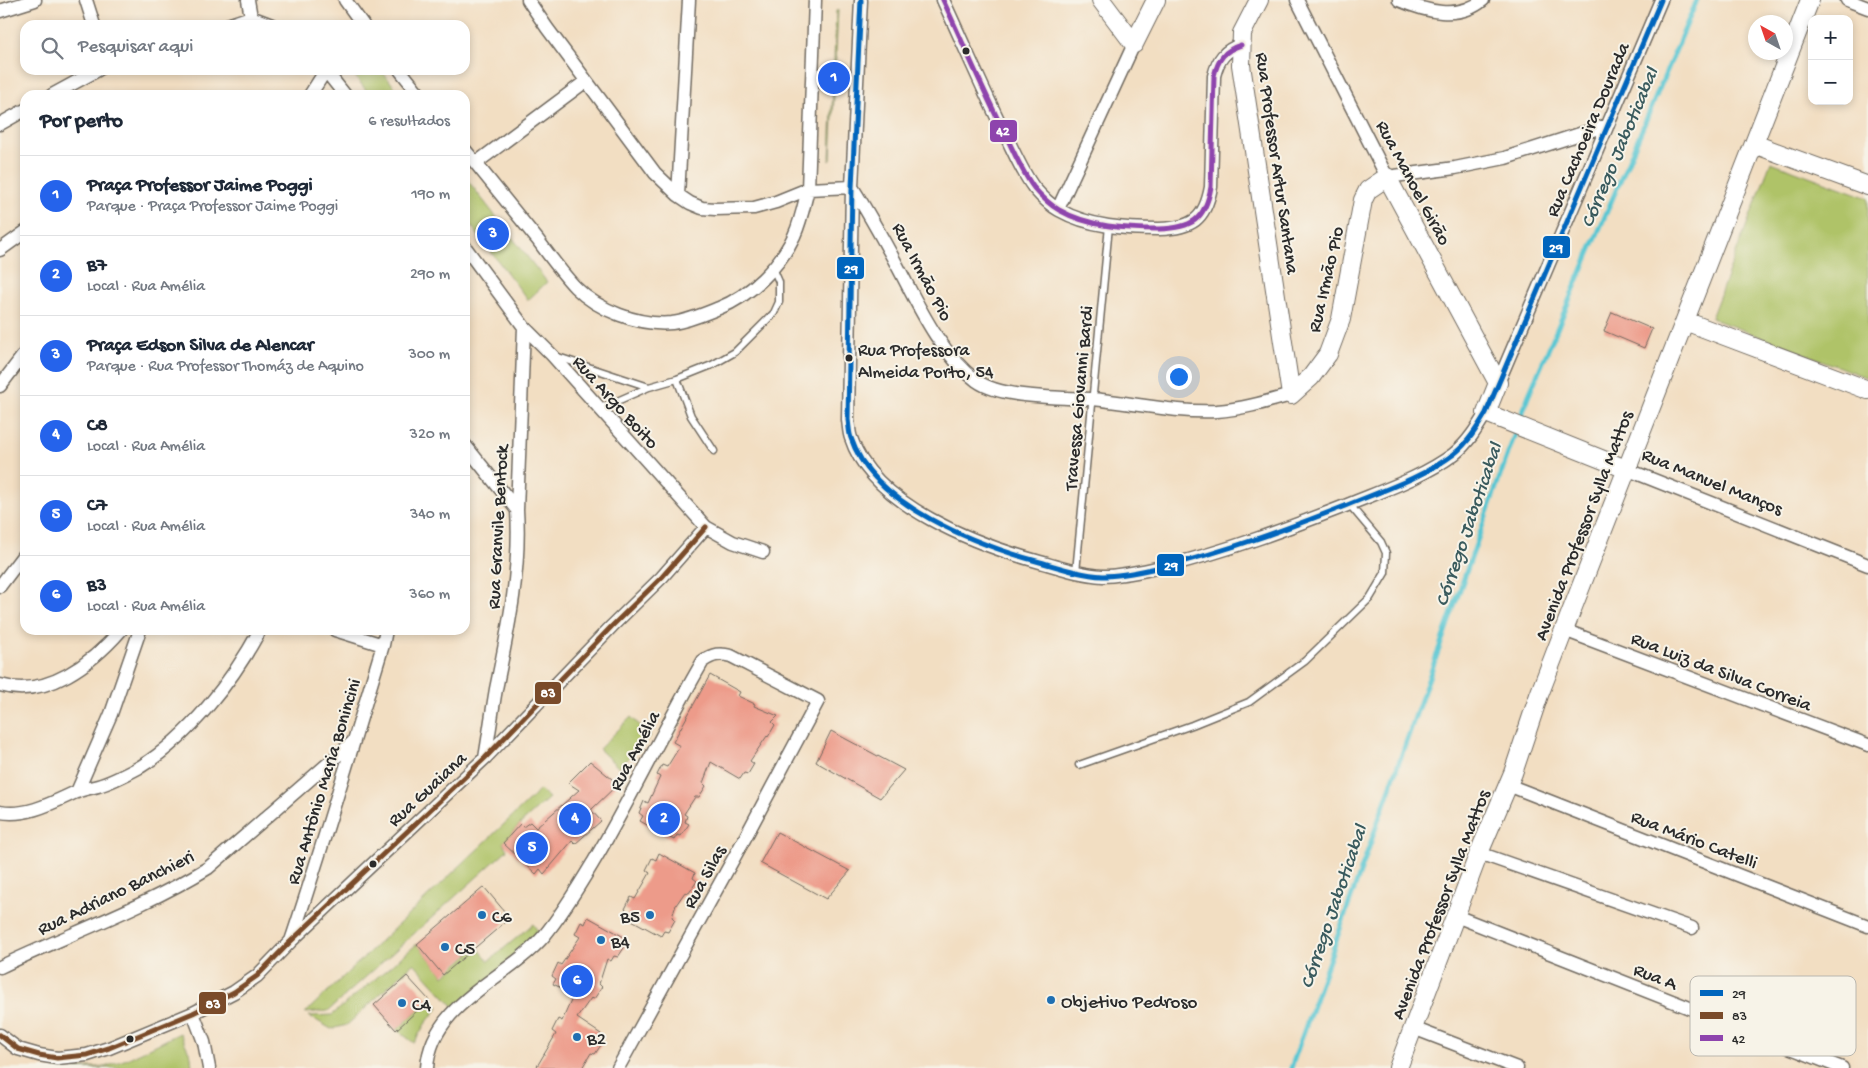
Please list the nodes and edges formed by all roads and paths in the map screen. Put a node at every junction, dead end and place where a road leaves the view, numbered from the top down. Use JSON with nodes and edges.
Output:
{"nodes":[{"id":1,"x":35,"y":0,"type":"edge"},
{"id":2,"x":86,"y":0,"type":"edge"},
{"id":3,"x":248,"y":0,"type":"edge"},
{"id":4,"x":344,"y":0,"type":"edge"},
{"id":5,"x":528,"y":0,"type":"edge"},
{"id":6,"x":689,"y":0,"type":"edge"},
{"id":7,"x":815,"y":0,"type":"edge"},
{"id":8,"x":861,"y":0,"type":"edge"},
{"id":9,"x":943,"y":0,"type":"edge"},
{"id":10,"x":1101,"y":0,"type":"edge"},
{"id":11,"x":1156,"y":0,"type":"edge"},
{"id":12,"x":1259,"y":0,"type":"edge"},
{"id":13,"x":1297,"y":0,"type":"edge"},
{"id":14,"x":1399,"y":0,"type":"edge"},
{"id":15,"x":1483,"y":0,"type":"edge"},
{"id":16,"x":1661,"y":0,"type":"edge"},
{"id":17,"x":1810,"y":0,"type":"edge"},
{"id":18,"x":1847,"y":0,"type":"edge"},
{"id":19,"x":1868,"y":8,"type":"edge"},
{"id":20,"x":0,"y":11,"type":"edge"},
{"id":21,"x":251,"y":17,"type":"junction"},
{"id":22,"x":92,"y":20,"type":"edge"},
{"id":23,"x":242,"y":20,"type":"edge"},
{"id":24,"x":259,"y":20,"type":"edge"},
{"id":25,"x":359,"y":20,"type":"edge"},
{"id":26,"x":1134,"y":44,"type":"junction"},
{"id":27,"x":1241,"y":45,"type":"junction"},
{"id":28,"x":89,"y":75,"type":"edge"},
{"id":29,"x":323,"y":75,"type":"edge"},
{"id":30,"x":329,"y":75,"type":"edge"},
{"id":31,"x":404,"y":75,"type":"edge"},
{"id":32,"x":586,"y":81,"type":"junction"},
{"id":33,"x":61,"y":90,"type":"edge"},
{"id":34,"x":313,"y":90,"type":"edge"},
{"id":35,"x":341,"y":90,"type":"edge"},
{"id":36,"x":416,"y":90,"type":"edge"},
{"id":37,"x":20,"y":113,"type":"edge"},
{"id":38,"x":0,"y":124,"type":"edge"},
{"id":39,"x":1608,"y":125,"type":"junction"},
{"id":40,"x":1754,"y":144,"type":"junction"},
{"id":41,"x":470,"y":156,"type":"edge"},
{"id":42,"x":476,"y":163,"type":"junction"},
{"id":43,"x":1387,"y":177,"type":"junction"},
{"id":44,"x":1868,"y":186,"type":"edge"},
{"id":45,"x":852,"y":187,"type":"junction"},
{"id":46,"x":808,"y":189,"type":"junction"},
{"id":47,"x":678,"y":195,"type":"junction"},
{"id":48,"x":1058,"y":210,"type":"junction"},
{"id":49,"x":1109,"y":226,"type":"junction"},
{"id":50,"x":20,"y":236,"type":"edge"},
{"id":51,"x":0,"y":250,"type":"edge"},
{"id":52,"x":470,"y":254,"type":"edge"},
{"id":53,"x":773,"y":268,"type":"junction"},
{"id":54,"x":1685,"y":320,"type":"junction"},
{"id":55,"x":524,"y":326,"type":"junction"},
{"id":56,"x":552,"y":355,"type":"junction"},
{"id":57,"x":20,"y":360,"type":"edge"},
{"id":58,"x":677,"y":379,"type":"junction"},
{"id":59,"x":1498,"y":383,"type":"junction"},
{"id":60,"x":0,"y":386,"type":"edge"},
{"id":61,"x":649,"y":387,"type":"junction"},
{"id":62,"x":1868,"y":390,"type":"edge"},
{"id":63,"x":1291,"y":395,"type":"junction"},
{"id":64,"x":1092,"y":399,"type":"junction"},
{"id":65,"x":599,"y":409,"type":"junction"},
{"id":66,"x":1486,"y":413,"type":"junction"},
{"id":67,"x":470,"y":451,"type":"edge"},
{"id":68,"x":714,"y":451,"type":"dead end"},
{"id":69,"x":1626,"y":469,"type":"junction"},
{"id":70,"x":1349,"y":504,"type":"junction"},
{"id":71,"x":517,"y":510,"type":"junction"},
{"id":72,"x":706,"y":527,"type":"junction"},
{"id":73,"x":763,"y":552,"type":"dead end"},
{"id":74,"x":20,"y":560,"type":"edge"},
{"id":75,"x":1868,"y":565,"type":"edge"},
{"id":76,"x":1076,"y":572,"type":"junction"},
{"id":77,"x":0,"y":586,"type":"edge"},
{"id":78,"x":1564,"y":630,"type":"junction"},
{"id":79,"x":116,"y":635,"type":"edge"},
{"id":80,"x":138,"y":635,"type":"edge"},
{"id":81,"x":257,"y":635,"type":"edge"},
{"id":82,"x":351,"y":635,"type":"edge"},
{"id":83,"x":385,"y":635,"type":"edge"},
{"id":84,"x":383,"y":645,"type":"junction"},
{"id":85,"x":0,"y":685,"type":"edge"},
{"id":86,"x":818,"y":701,"type":"joint"},
{"id":87,"x":353,"y":742,"type":"junction"},
{"id":88,"x":1868,"y":745,"type":"edge"},
{"id":89,"x":486,"y":758,"type":"junction"},
{"id":90,"x":1079,"y":765,"type":"dead end"},
{"id":91,"x":1508,"y":785,"type":"junction"},
{"id":92,"x":76,"y":792,"type":"junction"},
{"id":93,"x":5,"y":813,"type":"edge"},
{"id":94,"x":0,"y":824,"type":"edge"},
{"id":95,"x":1479,"y":853,"type":"junction"},
{"id":96,"x":1456,"y":916,"type":"junction"},
{"id":97,"x":1868,"y":926,"type":"edge"},
{"id":98,"x":1692,"y":928,"type":"dead end"},
{"id":99,"x":290,"y":942,"type":"junction"},
{"id":100,"x":0,"y":967,"type":"edge"},
{"id":101,"x":1690,"y":1008,"type":"edge"},
{"id":102,"x":193,"y":1013,"type":"junction"},
{"id":103,"x":1413,"y":1028,"type":"junction"},
{"id":104,"x":0,"y":1034,"type":"edge"},
{"id":105,"x":1812,"y":1056,"type":"edge"},
{"id":106,"x":209,"y":1068,"type":"edge"},
{"id":107,"x":427,"y":1068,"type":"edge"},
{"id":108,"x":618,"y":1068,"type":"edge"},
{"id":109,"x":1398,"y":1068,"type":"edge"},
{"id":110,"x":1517,"y":1068,"type":"edge"},
{"id":111,"x":1842,"y":1068,"type":"edge"}],
"edges":[{"from":1,"to":20,"type":"street"},
{"from":2,"to":22,"type":"street"},
{"from":3,"to":21,"type":"street"},
{"from":4,"to":25,"type":"street"},
{"from":5,"to":32,"type":"street"},
{"from":6,"to":47,"type":"street"},
{"from":7,"to":46,"type":"street"},
{"from":8,"to":45,"type":"street"},
{"from":9,"to":48,"type":"street"},
{"from":10,"to":26,"type":"street"},
{"from":11,"to":26,"type":"street"},
{"from":12,"to":27,"type":"street","name":"Rua Professor Artur Santana"},
{"from":13,"to":43,"type":"street","name":"Rua Manoel Girão"},
{"from":14,"to":15,"type":"street"},
{"from":16,"to":39,"type":"street","name":"Rua Cachoeira Dourada"},
{"from":17,"to":40,"type":"street","name":"Avenida Professor Sylla Mattos"},
{"from":18,"to":19,"type":"street"},
{"from":21,"to":23,"type":"street"},
{"from":21,"to":24,"type":"street"},
{"from":26,"to":48,"type":"street"},
{"from":27,"to":49,"type":"street"},
{"from":27,"to":63,"type":"street","name":"Rua Professor Artur Santana"},
{"from":28,"to":33,"type":"street"},
{"from":29,"to":34,"type":"street"},
{"from":30,"to":35,"type":"street"},
{"from":31,"to":36,"type":"street"},
{"from":32,"to":42,"type":"street"},
{"from":32,"to":47,"type":"street"},
{"from":37,"to":38,"type":"street"},
{"from":39,"to":43,"type":"street","name":"Rua Irmão Pio"},
{"from":39,"to":59,"type":"street","name":"Rua Cachoeira Dourada"},
{"from":40,"to":44,"type":"street"},
{"from":40,"to":54,"type":"street","name":"Avenida Professor Sylla Mattos"},
{"from":41,"to":42,"type":"street"},
{"from":42,"to":53,"type":"street"},
{"from":43,"to":59,"type":"street","name":"Rua Manoel Girão"},
{"from":43,"to":63,"type":"street","name":"Rua Irmão Pio"},
{"from":45,"to":46,"type":"street"},
{"from":45,"to":64,"type":"street","name":"Rua Irmão Pio"},
{"from":45,"to":76,"type":"street"},
{"from":46,"to":47,"type":"street"},
{"from":46,"to":53,"type":"street"},
{"from":48,"to":49,"type":"street"},
{"from":49,"to":64,"type":"lane","name":"Travessa Giovanni Bardi"},
{"from":50,"to":51,"type":"street"},
{"from":52,"to":55,"type":"street","name":"Rua Argo Boito"},
{"from":53,"to":58,"type":"lane"},
{"from":54,"to":62,"type":"street"},
{"from":54,"to":69,"type":"street","name":"Avenida Professor Sylla Mattos"},
{"from":55,"to":56,"type":"street","name":"Rua Argo Boito"},
{"from":55,"to":71,"type":"street","name":"Rua Granvile Bentock"},
{"from":56,"to":61,"type":"lane"},
{"from":56,"to":65,"type":"street","name":"Rua Argo Boito"},
{"from":57,"to":60,"type":"street"},
{"from":58,"to":61,"type":"lane"},
{"from":58,"to":68,"type":"lane"},
{"from":59,"to":66,"type":"street"},
{"from":61,"to":65,"type":"lane"},
{"from":63,"to":64,"type":"street","name":"Rua Irmão Pio"},
{"from":64,"to":76,"type":"lane","name":"Travessa Giovanni Bardi"},
{"from":65,"to":72,"type":"street","name":"Rua Argo Boito"},
{"from":66,"to":69,"type":"street","name":"Rua Manuel Manços"},
{"from":66,"to":70,"type":"street"},
{"from":67,"to":71,"type":"street"},
{"from":69,"to":75,"type":"street","name":"Rua Manuel Manços"},
{"from":69,"to":78,"type":"street","name":"Avenida Professor Sylla Mattos"},
{"from":70,"to":76,"type":"street"},
{"from":70,"to":90,"type":"lane"},
{"from":71,"to":89,"type":"street","name":"Rua Granvile Bentock"},
{"from":72,"to":73,"type":"street","name":"Rua Argo Boito"},
{"from":72,"to":89,"type":"street","name":"Rua Guaiana"},
{"from":74,"to":77,"type":"street"},
{"from":78,"to":88,"type":"street","name":"Rua Luiz da Silva Correia"},
{"from":78,"to":91,"type":"street","name":"Avenida Professor Sylla Mattos"},
{"from":79,"to":85,"type":"street"},
{"from":80,"to":92,"type":"street"},
{"from":81,"to":92,"type":"street"},
{"from":82,"to":84,"type":"street"},
{"from":83,"to":84,"type":"street","name":"Rua Antônio Maria Bonincini"},
{"from":84,"to":87,"type":"street","name":"Rua Antônio Maria Bonincini"},
{"from":86,"to":107,"type":"street","name":"Rua Amélia"},
{"from":86,"to":108,"type":"street","name":"Rua Silas"},
{"from":87,"to":99,"type":"street","name":"Rua Antônio Maria Bonincini"},
{"from":87,"to":100,"type":"street","name":"Rua Adriano Banchieri"},
{"from":89,"to":99,"type":"street","name":"Rua Guaiana"},
{"from":91,"to":95,"type":"street","name":"Avenida Professor Sylla Mattos"},
{"from":91,"to":97,"type":"street","name":"Rua Mário Catelli"},
{"from":92,"to":93,"type":"street"},
{"from":93,"to":94,"type":"street"},
{"from":95,"to":96,"type":"street","name":"Avenida Professor Sylla Mattos"},
{"from":95,"to":98,"type":"street"},
{"from":96,"to":101,"type":"street","name":"Rua A"},
{"from":96,"to":103,"type":"street","name":"Avenida Professor Sylla Mattos"},
{"from":99,"to":102,"type":"street","name":"Rua Guaiana"},
{"from":102,"to":104,"type":"street","name":"Rua Guaiana"},
{"from":102,"to":106,"type":"street"},
{"from":103,"to":109,"type":"street","name":"Avenida Professor Sylla Mattos"},
{"from":103,"to":110,"type":"street"},
{"from":105,"to":111,"type":"street","name":"Rua A"}]}
